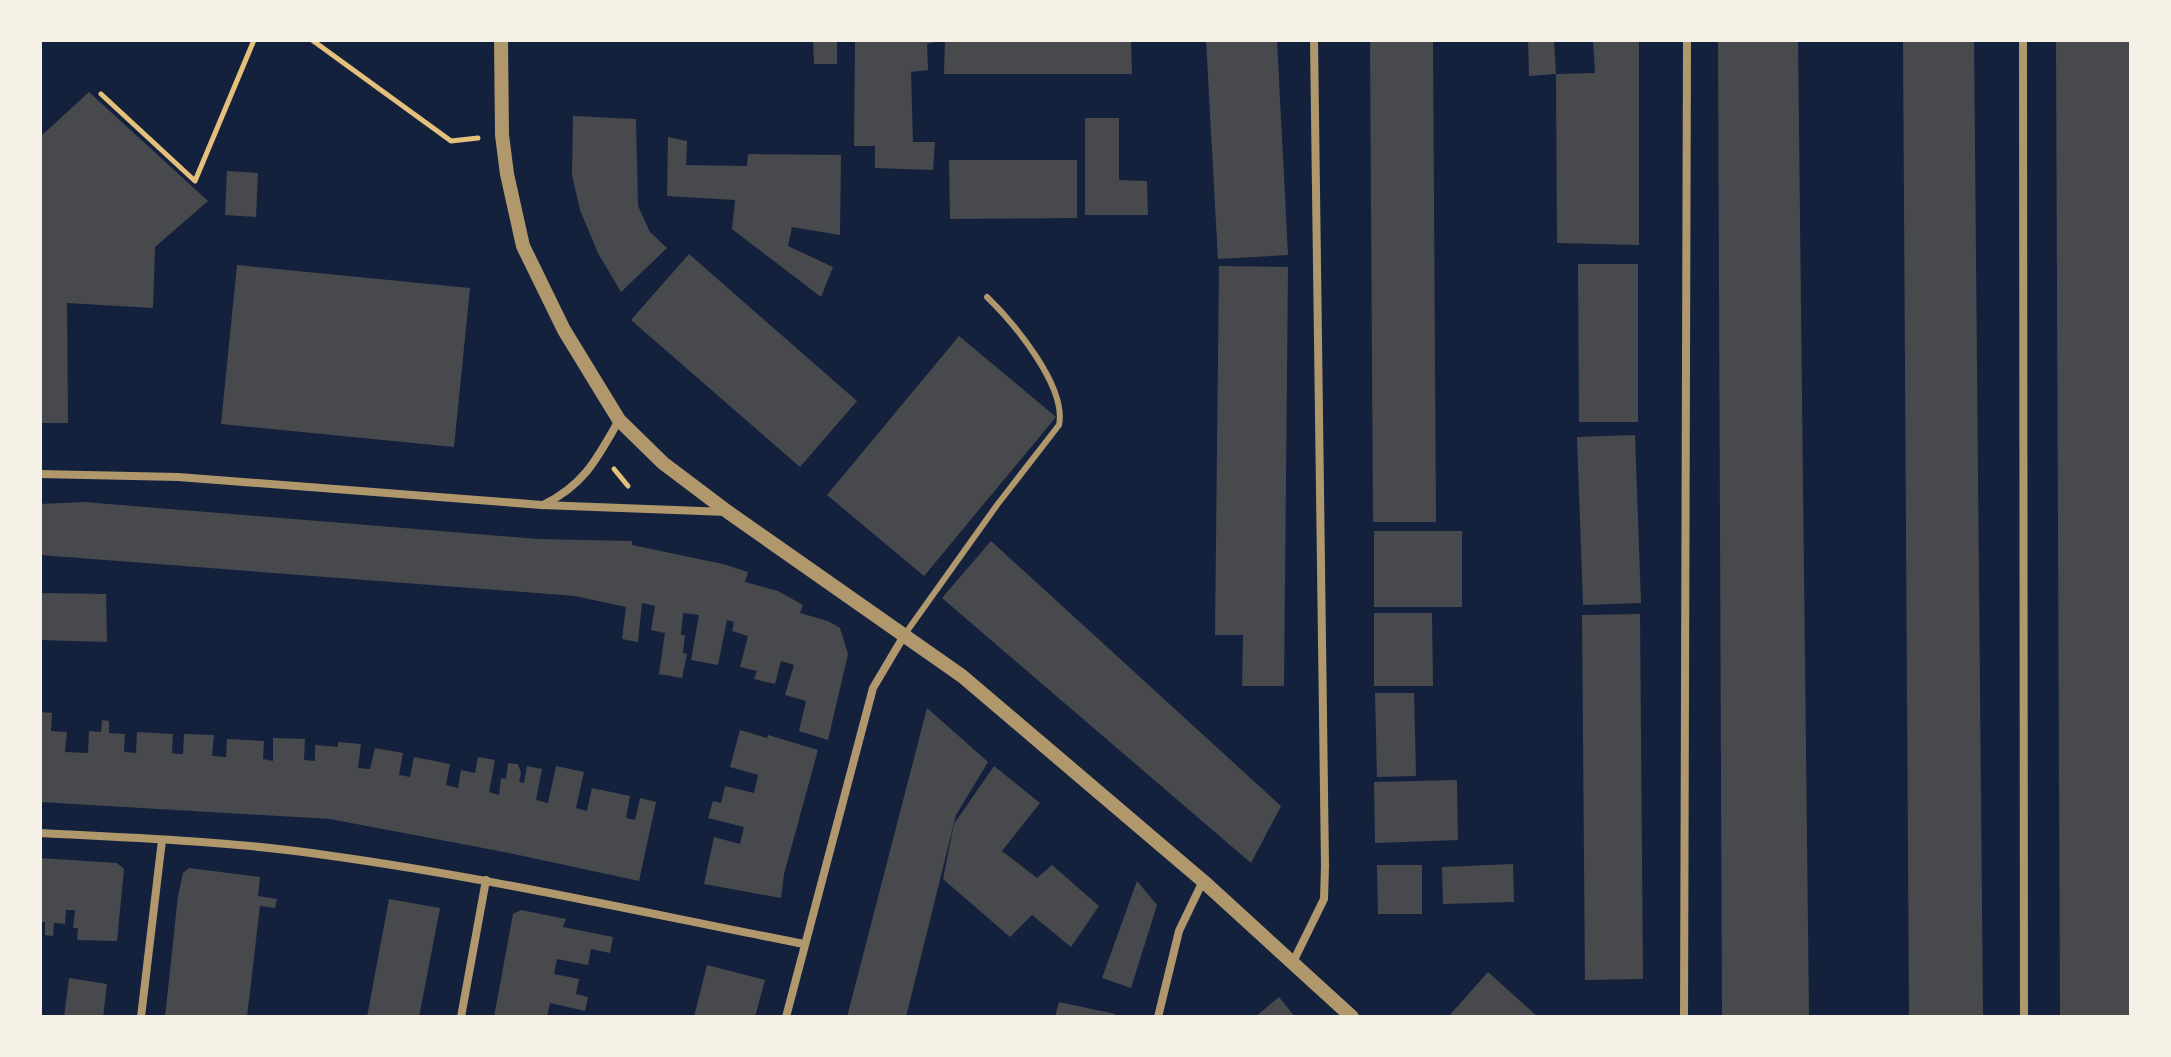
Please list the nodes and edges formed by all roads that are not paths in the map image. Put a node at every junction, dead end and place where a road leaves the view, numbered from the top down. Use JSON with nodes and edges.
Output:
{"nodes":[{"id":1,"x":501,"y":40,"type":"edge"},
{"id":2,"x":1314,"y":40,"type":"edge"},
{"id":3,"x":1687,"y":40,"type":"edge"},
{"id":4,"x":2023,"y":40,"type":"edge"},
{"id":5,"x":987,"y":297,"type":"dead end"},
{"id":6,"x":619,"y":420,"type":"junction"},
{"id":7,"x":40,"y":474,"type":"edge"},
{"id":8,"x":542,"y":505,"type":"junction"},
{"id":9,"x":728,"y":512,"type":"junction"},
{"id":10,"x":905,"y":634,"type":"junction"},
{"id":11,"x":40,"y":833,"type":"edge"},
{"id":12,"x":162,"y":840,"type":"junction"},
{"id":13,"x":486,"y":880,"type":"junction"},
{"id":14,"x":1203,"y":881,"type":"junction"},
{"id":15,"x":804,"y":944,"type":"junction"},
{"id":16,"x":1293,"y":962,"type":"junction"},
{"id":17,"x":141,"y":1017,"type":"edge"},
{"id":18,"x":461,"y":1017,"type":"edge"},
{"id":19,"x":786,"y":1017,"type":"edge"},
{"id":20,"x":1158,"y":1017,"type":"edge"},
{"id":21,"x":1352,"y":1017,"type":"edge"},
{"id":22,"x":1684,"y":1017,"type":"edge"},
{"id":23,"x":2024,"y":1017,"type":"edge"}],
"edges":[{"from":1,"to":6,"type":"street"},
{"from":2,"to":16,"type":"street"},
{"from":3,"to":22,"type":"street"},
{"from":4,"to":23,"type":"street"},
{"from":5,"to":10,"type":"lane"},
{"from":6,"to":8,"type":"street"},
{"from":6,"to":9,"type":"street"},
{"from":7,"to":8,"type":"street"},
{"from":8,"to":9,"type":"street"},
{"from":9,"to":10,"type":"street"},
{"from":10,"to":14,"type":"street"},
{"from":10,"to":15,"type":"street"},
{"from":11,"to":12,"type":"street"},
{"from":12,"to":13,"type":"street"},
{"from":12,"to":17,"type":"street"},
{"from":13,"to":15,"type":"street"},
{"from":13,"to":18,"type":"street"},
{"from":14,"to":16,"type":"street"},
{"from":14,"to":20,"type":"street"},
{"from":15,"to":19,"type":"street"},
{"from":16,"to":21,"type":"street"}]}
